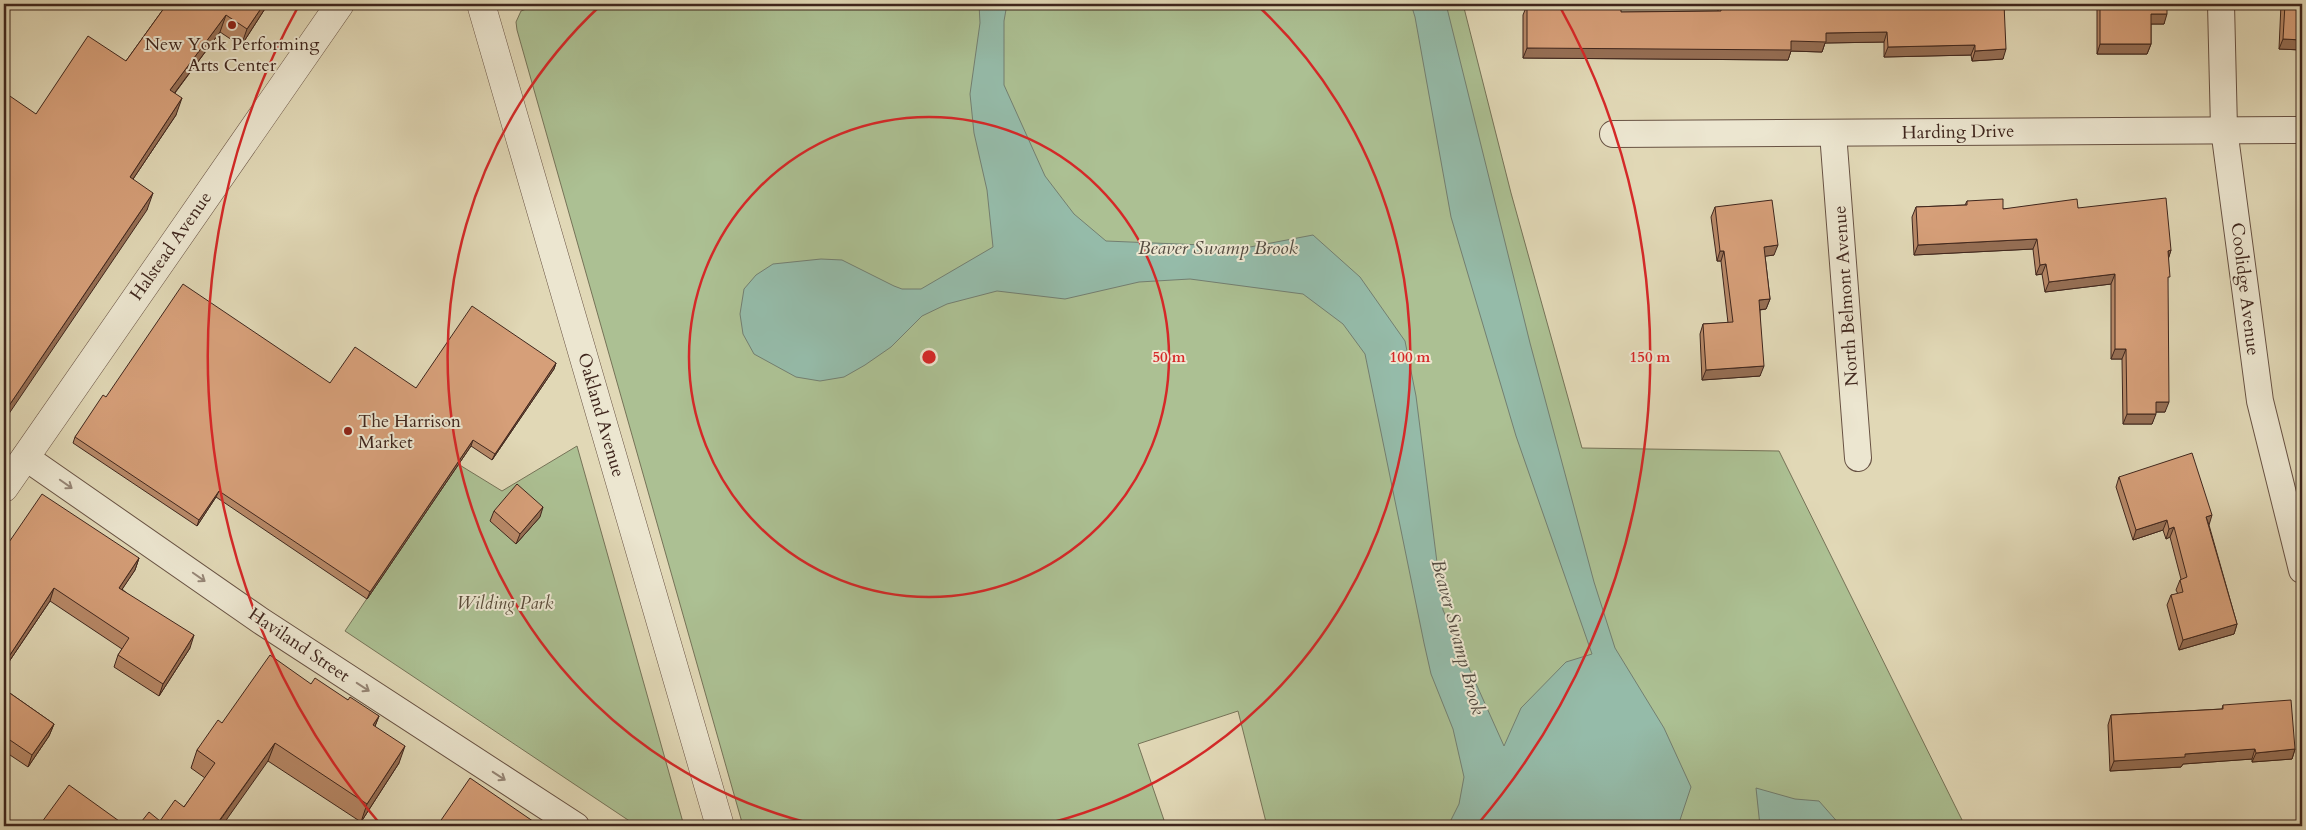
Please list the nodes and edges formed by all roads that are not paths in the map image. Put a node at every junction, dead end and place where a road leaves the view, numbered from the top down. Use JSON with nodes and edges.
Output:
{"nodes":[{"id":1,"x":340,"y":4,"type":"edge"},
{"id":2,"x":481,"y":4,"type":"edge"},
{"id":3,"x":2221,"y":4,"type":"edge"},
{"id":4,"x":2224,"y":129,"type":"junction"},
{"id":5,"x":2302,"y":130,"type":"edge"},
{"id":6,"x":1833,"y":133,"type":"junction"},
{"id":7,"x":1613,"y":134,"type":"dead end"},
{"id":8,"x":26,"y":457,"type":"junction"},
{"id":9,"x":1858,"y":458,"type":"dead end"},
{"id":10,"x":4,"y":488,"type":"edge"},
{"id":11,"x":2302,"y":570,"type":"edge"},
{"id":12,"x":576,"y":826,"type":"edge"},
{"id":13,"x":720,"y":826,"type":"edge"}],
"edges":[{"from":1,"to":8,"type":"street","name":"Halstead Avenue"},
{"from":2,"to":13,"type":"street","name":"Oakland Avenue"},
{"from":3,"to":4,"type":"street","name":"Coolidge Avenue"},
{"from":4,"to":5,"type":"street","name":"Harding Drive"},
{"from":4,"to":6,"type":"street","name":"Harding Drive"},
{"from":4,"to":11,"type":"street","name":"Coolidge Avenue"},
{"from":6,"to":7,"type":"street","name":"Harding Drive"},
{"from":6,"to":9,"type":"street","name":"North Belmont Avenue"},
{"from":8,"to":10,"type":"street","name":"Halstead Avenue"},
{"from":8,"to":12,"type":"street","name":"Haviland Street","one_way":true}]}
